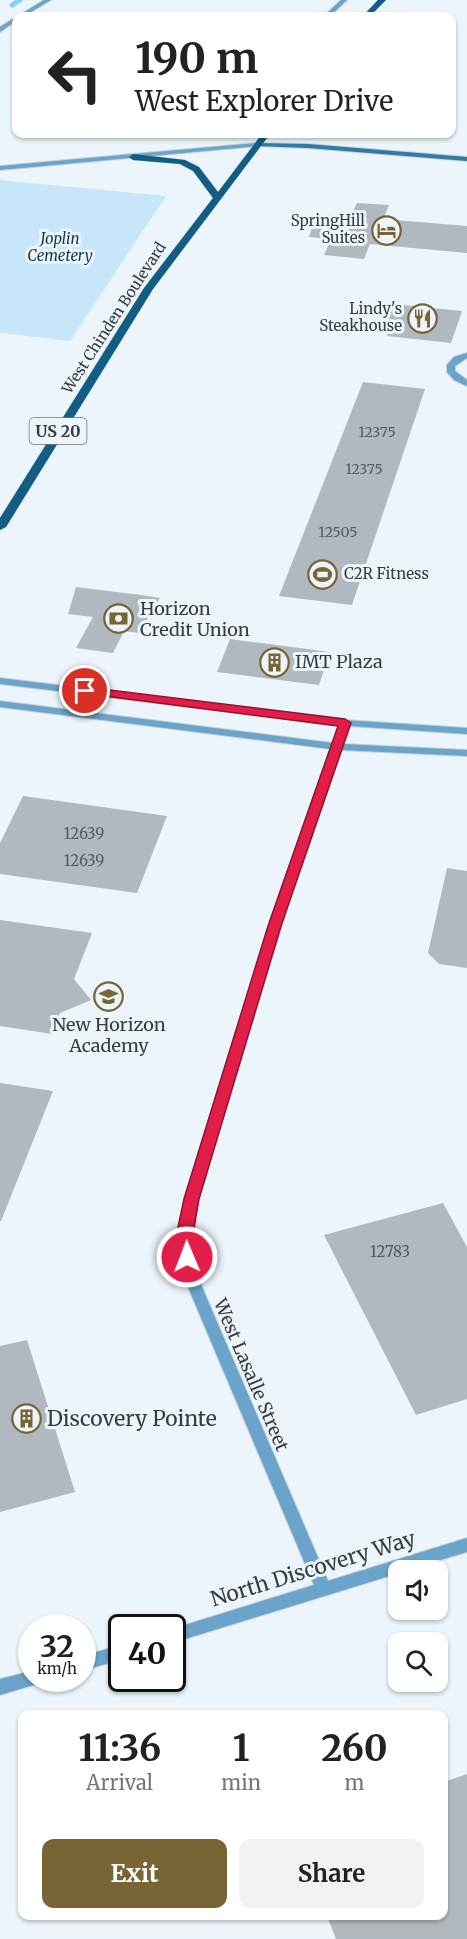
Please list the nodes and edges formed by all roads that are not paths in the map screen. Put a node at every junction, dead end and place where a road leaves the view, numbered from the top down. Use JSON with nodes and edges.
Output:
{"nodes":[{"id":1,"x":48,"y":0,"type":"edge"},
{"id":2,"x":344,"y":0,"type":"edge"},
{"id":3,"x":382,"y":0,"type":"edge"},
{"id":4,"x":28,"y":12,"type":"edge"},
{"id":5,"x":331,"y":12,"type":"edge"},
{"id":6,"x":370,"y":12,"type":"edge"},
{"id":7,"x":262,"y":138,"type":"edge"},
{"id":8,"x":257,"y":144,"type":"junction"},
{"id":9,"x":134,"y":157,"type":"junction"},
{"id":10,"x":467,"y":159,"type":"edge"},
{"id":11,"x":0,"y":168,"type":"edge"},
{"id":12,"x":217,"y":196,"type":"junction"},
{"id":13,"x":467,"y":355,"type":"edge"},
{"id":14,"x":467,"y":383,"type":"edge"},
{"id":15,"x":0,"y":527,"type":"edge"},
{"id":16,"x":0,"y":681,"type":"edge"},
{"id":17,"x":0,"y":704,"type":"edge"},
{"id":18,"x":345,"y":723,"type":"junction"},
{"id":19,"x":467,"y":731,"type":"edge"},
{"id":20,"x":337,"y":747,"type":"junction"},
{"id":21,"x":467,"y":753,"type":"edge"},
{"id":22,"x":467,"y":1545,"type":"edge"},
{"id":23,"x":323,"y":1589,"type":"junction"},
{"id":24,"x":186,"y":1632,"type":"edge"},
{"id":25,"x":18,"y":1682,"type":"edge"},
{"id":26,"x":0,"y":1687,"type":"edge"}],
"edges":[{"from":1,"to":4,"type":"street"},
{"from":2,"to":5,"type":"street"},
{"from":3,"to":6,"type":"main road"},
{"from":7,"to":8,"type":"main road","name":"West Chinden Boulevard"},
{"from":8,"to":9,"type":"street"},
{"from":8,"to":10,"type":"main road"},
{"from":8,"to":12,"type":"main road","name":"West Chinden Boulevard"},
{"from":9,"to":11,"type":"street"},
{"from":9,"to":12,"type":"main road"},
{"from":12,"to":15,"type":"main road","name":"West Chinden Boulevard","number":"US 20"},
{"from":13,"to":14,"type":"street"},
{"from":16,"to":18,"type":"street"},
{"from":17,"to":20,"type":"street"},
{"from":18,"to":19,"type":"street"},
{"from":18,"to":20,"type":"street","name":"West Lasalle Street"},
{"from":20,"to":21,"type":"street"},
{"from":20,"to":23,"type":"street","name":"West Lasalle Street"},
{"from":22,"to":23,"type":"street","name":"North Discovery Way"},
{"from":23,"to":24,"type":"street","name":"North Discovery Way"},
{"from":25,"to":26,"type":"street"}]}
